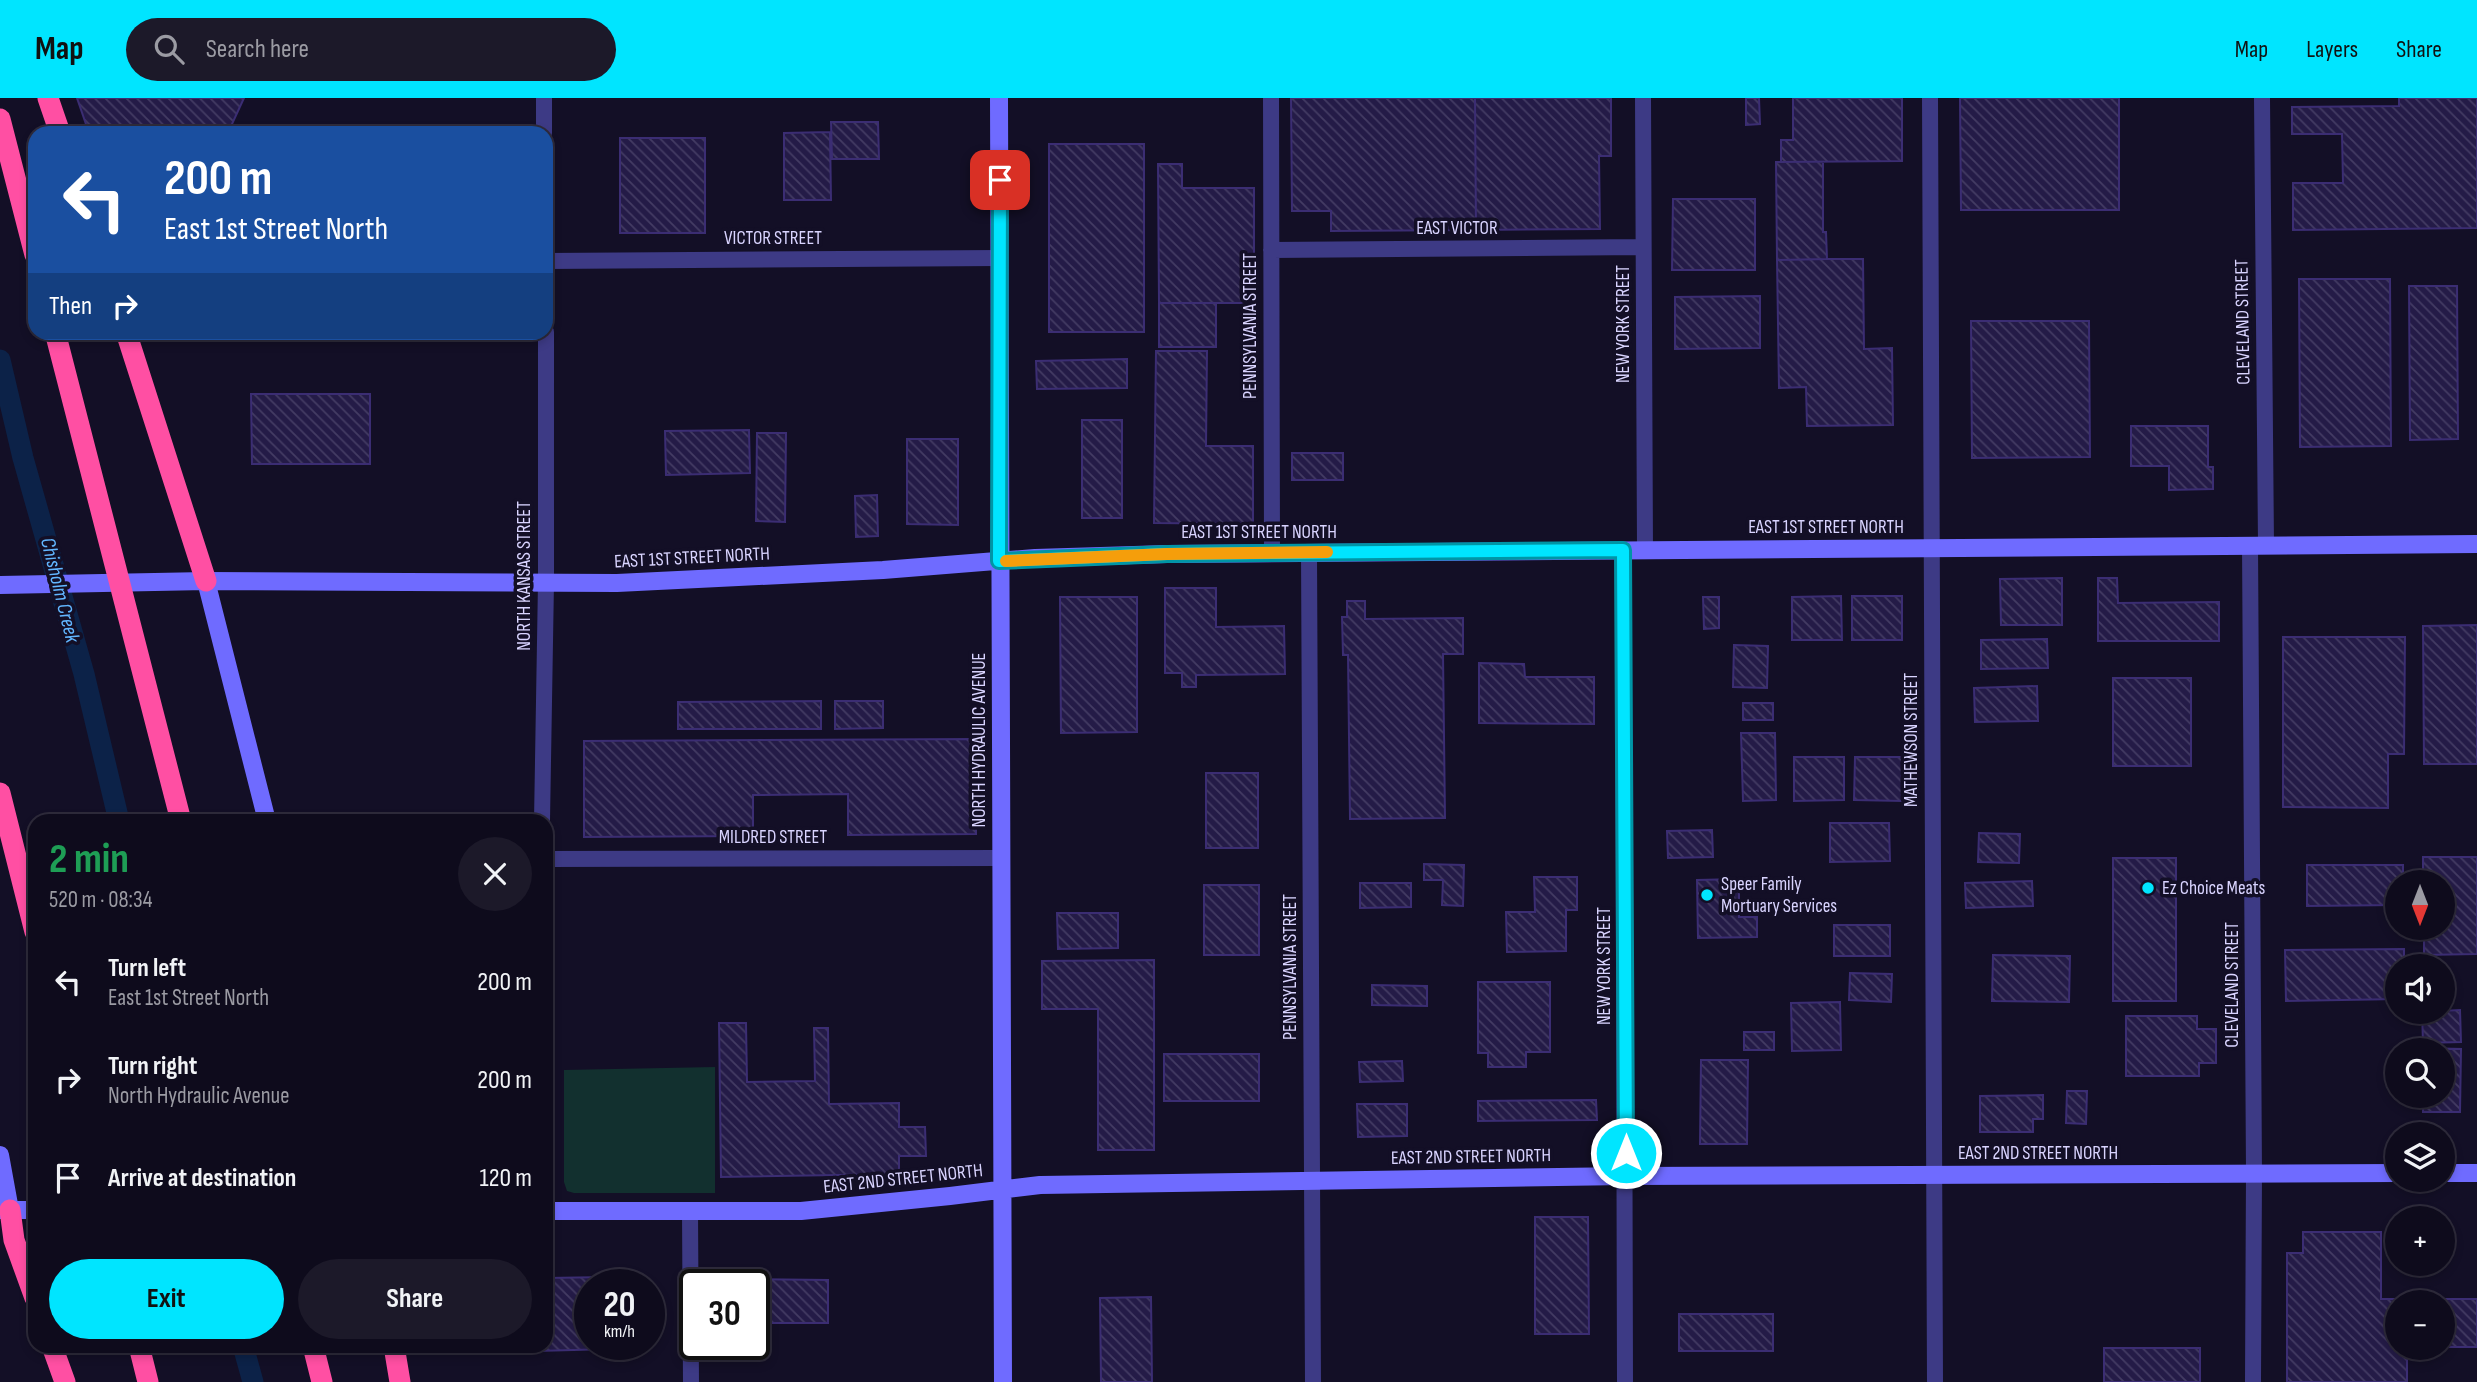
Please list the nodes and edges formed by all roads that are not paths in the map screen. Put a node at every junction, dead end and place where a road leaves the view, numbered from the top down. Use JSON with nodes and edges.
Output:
{"nodes":[{"id":1,"x":48,"y":98,"type":"edge"},
{"id":2,"x":544,"y":98,"type":"edge"},
{"id":3,"x":999,"y":98,"type":"edge"},
{"id":4,"x":1271,"y":98,"type":"edge"},
{"id":5,"x":1643,"y":98,"type":"edge"},
{"id":6,"x":1930,"y":98,"type":"edge"},
{"id":7,"x":2262,"y":98,"type":"edge"},
{"id":8,"x":0,"y":119,"type":"edge"},
{"id":9,"x":58,"y":126,"type":"edge"},
{"id":10,"x":544,"y":126,"type":"edge"},
{"id":11,"x":28,"y":228,"type":"edge"},
{"id":12,"x":1643,"y":247,"type":"junction"},
{"id":13,"x":1271,"y":250,"type":"junction"},
{"id":14,"x":1000,"y":258,"type":"junction"},
{"id":15,"x":553,"y":261,"type":"edge"},
{"id":16,"x":57,"y":340,"type":"edge"},
{"id":17,"x":129,"y":340,"type":"edge"},
{"id":18,"x":545,"y":340,"type":"edge"},
{"id":19,"x":2477,"y":544,"type":"edge"},
{"id":20,"x":2258,"y":545,"type":"junction"},
{"id":21,"x":1931,"y":547,"type":"junction"},
{"id":22,"x":1623,"y":550,"type":"junction"},
{"id":23,"x":1644,"y":550,"type":"junction"},
{"id":24,"x":1272,"y":553,"type":"junction"},
{"id":25,"x":1309,"y":553,"type":"junction"},
{"id":26,"x":999,"y":561,"type":"junction"},
{"id":27,"x":206,"y":581,"type":"junction"},
{"id":28,"x":546,"y":582,"type":"junction"},
{"id":29,"x":0,"y":585,"type":"edge"},
{"id":30,"x":0,"y":793,"type":"edge"},
{"id":31,"x":179,"y":814,"type":"edge"},
{"id":32,"x":265,"y":814,"type":"edge"},
{"id":33,"x":542,"y":814,"type":"edge"},
{"id":34,"x":1000,"y":858,"type":"junction"},
{"id":35,"x":553,"y":859,"type":"edge"},
{"id":36,"x":28,"y":904,"type":"edge"},
{"id":37,"x":0,"y":1155,"type":"edge"},
{"id":38,"x":2254,"y":1173,"type":"junction"},
{"id":39,"x":2385,"y":1173,"type":"edge"},
{"id":40,"x":2455,"y":1173,"type":"edge"},
{"id":41,"x":2477,"y":1173,"type":"edge"},
{"id":42,"x":1934,"y":1174,"type":"junction"},
{"id":43,"x":1626,"y":1176,"type":"junction"},
{"id":44,"x":1311,"y":1180,"type":"junction"},
{"id":45,"x":1002,"y":1190,"type":"junction"},
{"id":46,"x":5,"y":1210,"type":"edge"},
{"id":47,"x":28,"y":1210,"type":"edge"},
{"id":48,"x":553,"y":1210,"type":"edge"},
{"id":49,"x":690,"y":1211,"type":"junction"},
{"id":50,"x":28,"y":1279,"type":"edge"},
{"id":51,"x":55,"y":1353,"type":"edge"},
{"id":52,"x":141,"y":1353,"type":"edge"},
{"id":53,"x":315,"y":1353,"type":"edge"},
{"id":54,"x":395,"y":1353,"type":"edge"},
{"id":55,"x":65,"y":1382,"type":"edge"},
{"id":56,"x":148,"y":1382,"type":"edge"},
{"id":57,"x":322,"y":1382,"type":"edge"},
{"id":58,"x":400,"y":1382,"type":"edge"},
{"id":59,"x":691,"y":1382,"type":"edge"},
{"id":60,"x":1003,"y":1382,"type":"edge"},
{"id":61,"x":1313,"y":1382,"type":"edge"},
{"id":62,"x":1625,"y":1382,"type":"edge"},
{"id":63,"x":1935,"y":1382,"type":"edge"},
{"id":64,"x":2253,"y":1382,"type":"edge"}],
"edges":[{"from":1,"to":9,"type":"highway"},
{"from":2,"to":10,"type":"street"},
{"from":3,"to":14,"type":"street","name":"NORTH HYDRAULIC AVENUE"},
{"from":4,"to":13,"type":"street","name":"PENNSYLVANIA STREET"},
{"from":5,"to":12,"type":"street","name":"NEW YORK STREET"},
{"from":6,"to":21,"type":"street","name":"MATHEWSON STREET"},
{"from":7,"to":20,"type":"street","name":"CLEVELAND STREET"},
{"from":8,"to":11,"type":"highway"},
{"from":12,"to":13,"type":"street","name":"EAST VICTOR"},
{"from":12,"to":23,"type":"street","name":"NEW YORK STREET"},
{"from":13,"to":24,"type":"street","name":"PENNSYLVANIA STREET"},
{"from":14,"to":15,"type":"street","name":"VICTOR STREET"},
{"from":14,"to":26,"type":"street","name":"NORTH HYDRAULIC AVENUE"},
{"from":16,"to":31,"type":"highway","bridge":true},
{"from":17,"to":27,"type":"highway"},
{"from":18,"to":28,"type":"street","name":"NORTH KANSAS STREET"},
{"from":19,"to":20,"type":"street","name":"EAST 1ST STREET NORTH"},
{"from":20,"to":21,"type":"street","name":"EAST 1ST STREET NORTH"},
{"from":20,"to":38,"type":"street","name":"CLEVELAND STREET"},
{"from":21,"to":23,"type":"street","name":"EAST 1ST STREET NORTH"},
{"from":21,"to":42,"type":"street","name":"MATHEWSON STREET"},
{"from":22,"to":23,"type":"street","name":"EAST 1ST STREET NORTH"},
{"from":22,"to":25,"type":"street","name":"EAST 1ST STREET NORTH"},
{"from":22,"to":43,"type":"street","name":"NEW YORK STREET"},
{"from":24,"to":25,"type":"street","name":"EAST 1ST STREET NORTH"},
{"from":24,"to":26,"type":"street","name":"EAST 1ST STREET NORTH"},
{"from":25,"to":44,"type":"street","name":"PENNSYLVANIA STREET"},
{"from":26,"to":28,"type":"street","name":"EAST 1ST STREET NORTH"},
{"from":26,"to":34,"type":"street","name":"NORTH HYDRAULIC AVENUE"},
{"from":27,"to":28,"type":"street","name":"EAST 1ST STREET NORTH"},
{"from":27,"to":29,"type":"street","name":"EAST 1ST STREET NORTH"},
{"from":27,"to":32,"type":"street"},
{"from":28,"to":33,"type":"street","name":"NORTH KANSAS STREET"},
{"from":30,"to":36,"type":"highway"},
{"from":34,"to":35,"type":"street","name":"MILDRED STREET"},
{"from":34,"to":45,"type":"street","name":"NORTH HYDRAULIC AVENUE"},
{"from":37,"to":46,"type":"street"},
{"from":38,"to":39,"type":"street","name":"EAST 2ND STREET NORTH"},
{"from":38,"to":42,"type":"street","name":"EAST 2ND STREET NORTH"},
{"from":38,"to":64,"type":"street","name":"CLEVELAND STREET"},
{"from":40,"to":41,"type":"street"},
{"from":42,"to":43,"type":"street","name":"EAST 2ND STREET NORTH"},
{"from":42,"to":63,"type":"street","name":"MATHEWSON STREET"},
{"from":43,"to":44,"type":"street","name":"EAST 2ND STREET NORTH"},
{"from":43,"to":62,"type":"street","name":"NEW YORK STREET"},
{"from":44,"to":45,"type":"street","name":"EAST 2ND STREET NORTH"},
{"from":44,"to":61,"type":"street","name":"PENNSYLVANIA STREET"},
{"from":45,"to":49,"type":"street","name":"EAST 2ND STREET NORTH"},
{"from":45,"to":60,"type":"street","name":"NORTH HYDRAULIC AVENUE"},
{"from":46,"to":47,"type":"street"},
{"from":46,"to":50,"type":"highway"},
{"from":48,"to":49,"type":"street","name":"EAST 2ND STREET NORTH"},
{"from":49,"to":59,"type":"street"},
{"from":51,"to":55,"type":"highway"},
{"from":52,"to":56,"type":"highway"},
{"from":53,"to":57,"type":"highway"},
{"from":54,"to":58,"type":"highway"}]}
